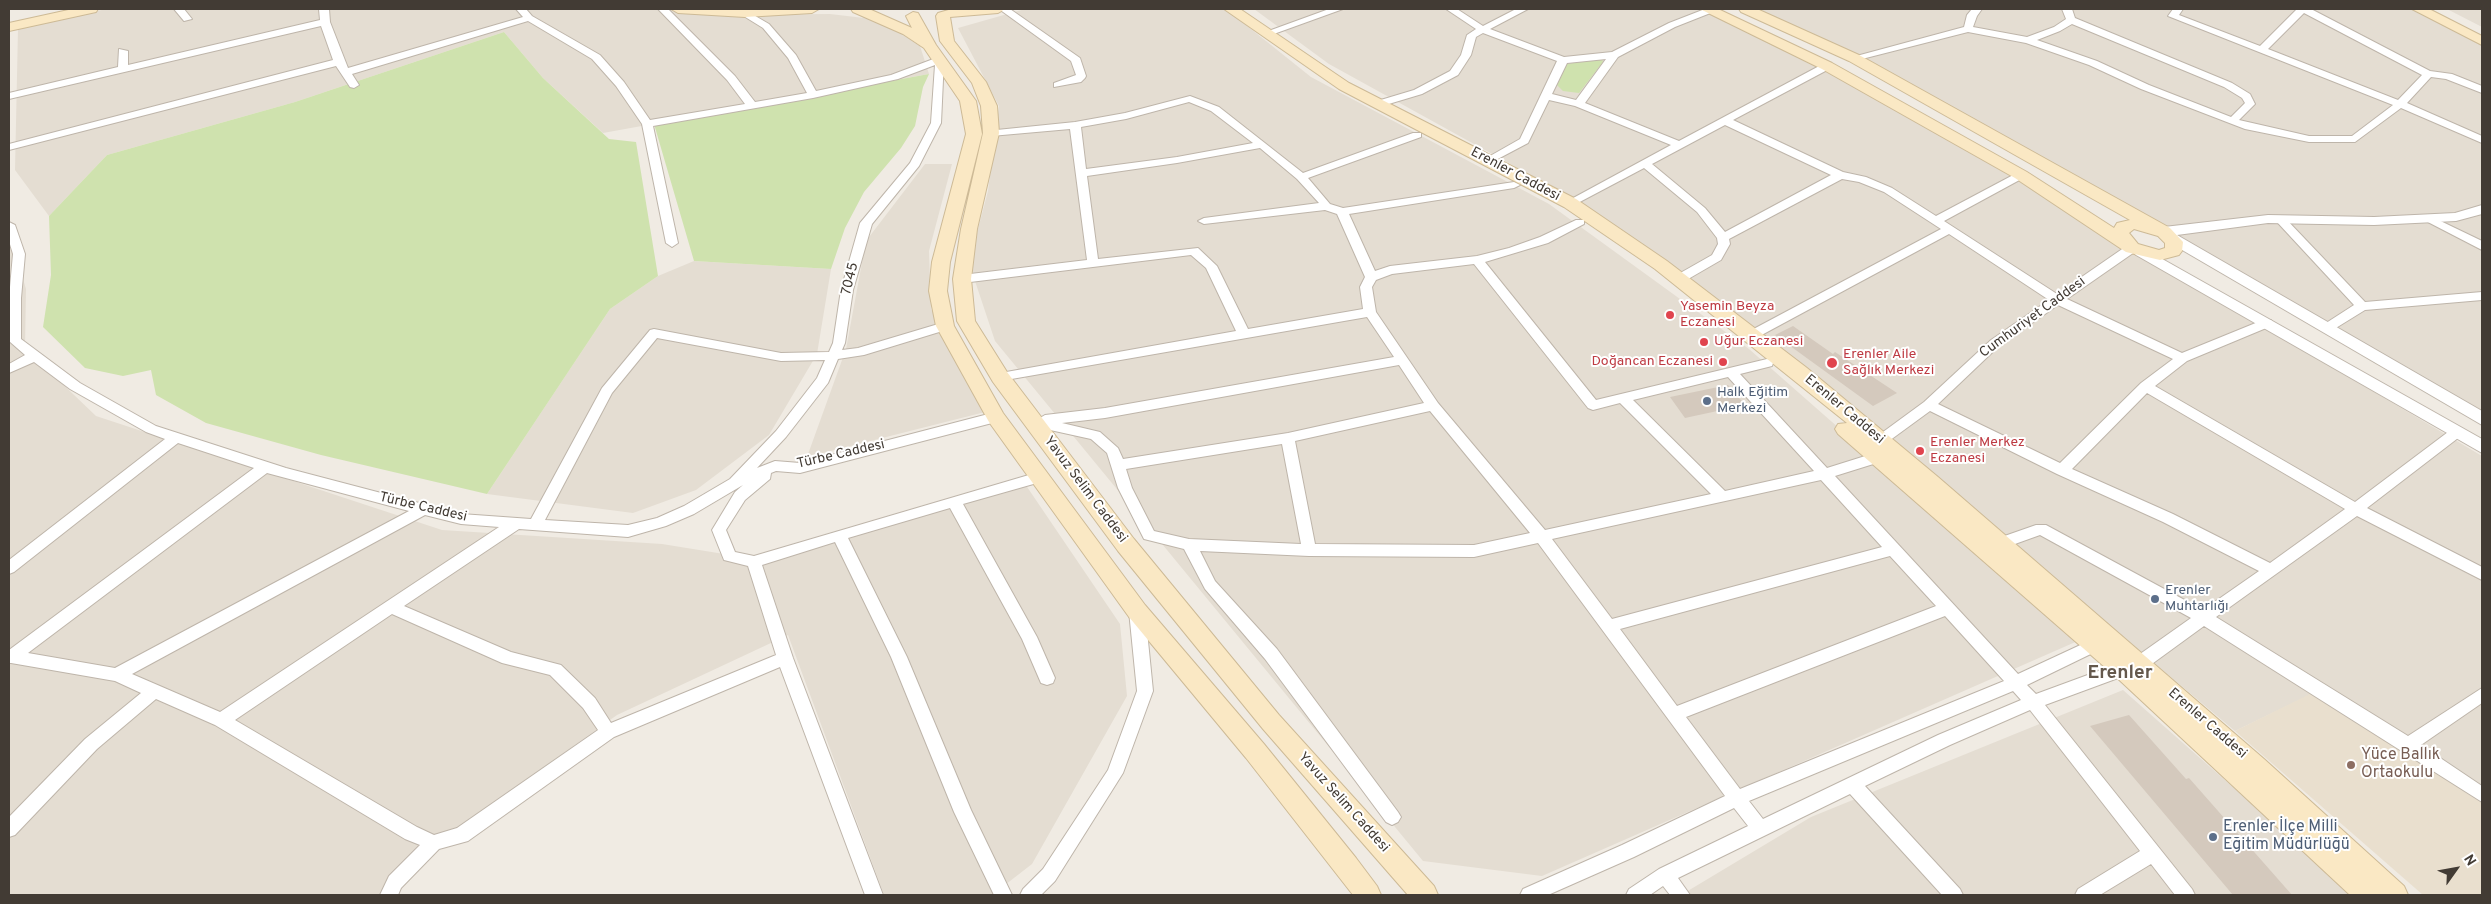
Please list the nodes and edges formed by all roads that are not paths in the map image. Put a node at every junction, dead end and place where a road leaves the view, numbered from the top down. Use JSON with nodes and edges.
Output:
{"nodes":[{"id":1,"x":64,"y":9,"type":"edge"},
{"id":2,"x":91,"y":9,"type":"edge"},
{"id":3,"x":179,"y":9,"type":"edge"},
{"id":4,"x":324,"y":9,"type":"edge"},
{"id":5,"x":521,"y":9,"type":"edge"},
{"id":6,"x":663,"y":9,"type":"edge"},
{"id":7,"x":678,"y":9,"type":"edge"},
{"id":8,"x":812,"y":9,"type":"edge"},
{"id":9,"x":858,"y":9,"type":"edge"},
{"id":10,"x":869,"y":9,"type":"edge"},
{"id":11,"x":998,"y":9,"type":"edge"},
{"id":12,"x":1004,"y":9,"type":"edge"},
{"id":13,"x":1215,"y":9,"type":"edge"},
{"id":14,"x":1232,"y":9,"type":"edge"},
{"id":15,"x":1338,"y":9,"type":"edge"},
{"id":16,"x":1451,"y":9,"type":"edge"},
{"id":17,"x":1523,"y":9,"type":"edge"},
{"id":18,"x":1746,"y":9,"type":"edge"},
{"id":19,"x":1977,"y":9,"type":"edge"},
{"id":20,"x":2066,"y":9,"type":"edge"},
{"id":21,"x":2178,"y":9,"type":"edge"},
{"id":22,"x":2303,"y":9,"type":"edge"},
{"id":23,"x":2419,"y":9,"type":"edge"},
{"id":24,"x":2438,"y":9,"type":"edge"},
{"id":25,"x":1708,"y":10,"type":"edge"},
{"id":26,"x":908,"y":12,"type":"edge"},
{"id":27,"x":745,"y":13,"type":"junction"},
{"id":28,"x":951,"y":13,"type":"edge"},
{"id":29,"x":529,"y":18,"type":"junction"},
{"id":30,"x":186,"y":19,"type":"dead end"},
{"id":31,"x":2071,"y":20,"type":"junction"},
{"id":32,"x":9,"y":21,"type":"edge"},
{"id":33,"x":325,"y":22,"type":"junction"},
{"id":34,"x":9,"y":27,"type":"edge"},
{"id":35,"x":1968,"y":29,"type":"junction"},
{"id":36,"x":1483,"y":30,"type":"junction"},
{"id":37,"x":2482,"y":32,"type":"edge"},
{"id":38,"x":1268,"y":33,"type":"junction"},
{"id":39,"x":2028,"y":40,"type":"junction"},
{"id":40,"x":2482,"y":41,"type":"edge"},
{"id":41,"x":2262,"y":50,"type":"junction"},
{"id":42,"x":123,"y":51,"type":"dead end"},
{"id":43,"x":1614,"y":55,"type":"junction"},
{"id":44,"x":1854,"y":58,"type":"junction"},
{"id":45,"x":936,"y":60,"type":"junction"},
{"id":46,"x":1563,"y":60,"type":"junction"},
{"id":47,"x":339,"y":62,"type":"junction"},
{"id":48,"x":1827,"y":66,"type":"junction"},
{"id":49,"x":123,"y":70,"type":"junction"},
{"id":50,"x":347,"y":72,"type":"junction"},
{"id":51,"x":2428,"y":74,"type":"junction"},
{"id":52,"x":354,"y":85,"type":"dead end"},
{"id":53,"x":1058,"y":85,"type":"dead end"},
{"id":54,"x":2482,"y":90,"type":"edge"},
{"id":55,"x":812,"y":95,"type":"junction"},
{"id":56,"x":9,"y":96,"type":"edge"},
{"id":57,"x":1546,"y":96,"type":"junction"},
{"id":58,"x":1378,"y":104,"type":"junction"},
{"id":59,"x":1579,"y":104,"type":"junction"},
{"id":60,"x":2400,"y":104,"type":"junction"},
{"id":61,"x":753,"y":107,"type":"junction"},
{"id":62,"x":1724,"y":120,"type":"junction"},
{"id":63,"x":2232,"y":121,"type":"junction"},
{"id":64,"x":647,"y":124,"type":"junction"},
{"id":65,"x":1075,"y":125,"type":"junction"},
{"id":66,"x":991,"y":133,"type":"junction"},
{"id":67,"x":1417,"y":135,"type":"junction"},
{"id":68,"x":2482,"y":140,"type":"edge"},
{"id":69,"x":1260,"y":145,"type":"junction"},
{"id":70,"x":1680,"y":145,"type":"junction"},
{"id":71,"x":9,"y":147,"type":"edge"},
{"id":72,"x":1488,"y":160,"type":"junction"},
{"id":73,"x":1646,"y":164,"type":"junction"},
{"id":74,"x":1082,"y":173,"type":"junction"},
{"id":75,"x":2022,"y":175,"type":"junction"},
{"id":76,"x":1840,"y":176,"type":"junction"},
{"id":77,"x":1301,"y":177,"type":"junction"},
{"id":78,"x":1514,"y":185,"type":"junction"},
{"id":79,"x":1570,"y":204,"type":"junction"},
{"id":80,"x":1326,"y":206,"type":"junction"},
{"id":81,"x":2482,"y":209,"type":"edge"},
{"id":82,"x":1342,"y":212,"type":"junction"},
{"id":83,"x":2428,"y":218,"type":"junction"},
{"id":84,"x":2281,"y":220,"type":"junction"},
{"id":85,"x":1204,"y":221,"type":"dead end"},
{"id":86,"x":1936,"y":221,"type":"junction"},
{"id":87,"x":1580,"y":222,"type":"junction"},
{"id":88,"x":1950,"y":229,"type":"junction"},
{"id":89,"x":9,"y":230,"type":"edge"},
{"id":90,"x":2163,"y":232,"type":"junction"},
{"id":91,"x":1723,"y":238,"type":"junction"},
{"id":92,"x":672,"y":243,"type":"dead end"},
{"id":93,"x":2482,"y":246,"type":"edge"},
{"id":94,"x":2133,"y":247,"type":"junction"},
{"id":95,"x":1477,"y":260,"type":"junction"},
{"id":96,"x":1093,"y":263,"type":"junction"},
{"id":97,"x":1371,"y":277,"type":"junction"},
{"id":98,"x":962,"y":279,"type":"junction"},
{"id":99,"x":1679,"y":279,"type":"junction"},
{"id":100,"x":13,"y":287,"type":"edge"},
{"id":101,"x":2482,"y":296,"type":"edge"},
{"id":102,"x":2056,"y":299,"type":"junction"},
{"id":103,"x":2362,"y":306,"type":"junction"},
{"id":104,"x":1370,"y":312,"type":"junction"},
{"id":105,"x":2267,"y":322,"type":"junction"},
{"id":106,"x":945,"y":326,"type":"junction"},
{"id":107,"x":2327,"y":328,"type":"junction"},
{"id":108,"x":1244,"y":334,"type":"junction"},
{"id":109,"x":1752,"y":335,"type":"junction"},
{"id":110,"x":34,"y":356,"type":"junction"},
{"id":111,"x":833,"y":356,"type":"junction"},
{"id":112,"x":2182,"y":358,"type":"junction"},
{"id":113,"x":1402,"y":360,"type":"junction"},
{"id":114,"x":1767,"y":363,"type":"junction"},
{"id":115,"x":9,"y":369,"type":"edge"},
{"id":116,"x":1732,"y":373,"type":"junction"},
{"id":117,"x":1000,"y":377,"type":"junction"},
{"id":118,"x":2146,"y":386,"type":"junction"},
{"id":119,"x":1624,"y":399,"type":"junction"},
{"id":120,"x":1929,"y":404,"type":"junction"},
{"id":121,"x":1433,"y":406,"type":"junction"},
{"id":122,"x":2481,"y":415,"type":"edge"},
{"id":123,"x":996,"y":417,"type":"junction"},
{"id":124,"x":1032,"y":421,"type":"junction"},
{"id":125,"x":2457,"y":432,"type":"junction"},
{"id":126,"x":176,"y":437,"type":"junction"},
{"id":127,"x":1288,"y":438,"type":"junction"},
{"id":128,"x":2482,"y":447,"type":"edge"},
{"id":129,"x":1876,"y":449,"type":"junction"},
{"id":130,"x":1118,"y":465,"type":"junction"},
{"id":131,"x":775,"y":466,"type":"junction"},
{"id":132,"x":265,"y":467,"type":"junction"},
{"id":133,"x":2062,"y":470,"type":"junction"},
{"id":134,"x":1826,"y":474,"type":"junction"},
{"id":135,"x":1039,"y":477,"type":"junction"},
{"id":136,"x":733,"y":484,"type":"junction"},
{"id":137,"x":1722,"y":496,"type":"junction"},
{"id":138,"x":954,"y":502,"type":"junction"},
{"id":139,"x":424,"y":509,"type":"junction"},
{"id":140,"x":2356,"y":509,"type":"junction"},
{"id":141,"x":516,"y":523,"type":"junction"},
{"id":142,"x":536,"y":524,"type":"junction"},
{"id":143,"x":839,"y":534,"type":"junction"},
{"id":144,"x":1542,"y":537,"type":"junction"},
{"id":145,"x":2001,"y":543,"type":"junction"},
{"id":146,"x":1188,"y":545,"type":"junction"},
{"id":147,"x":1894,"y":549,"type":"junction"},
{"id":148,"x":1309,"y":550,"type":"junction"},
{"id":149,"x":754,"y":562,"type":"junction"},
{"id":150,"x":9,"y":568,"type":"edge"},
{"id":151,"x":2271,"y":570,"type":"junction"},
{"id":152,"x":2482,"y":574,"type":"edge"},
{"id":153,"x":390,"y":606,"type":"junction"},
{"id":154,"x":1948,"y":608,"type":"junction"},
{"id":155,"x":1137,"y":611,"type":"junction"},
{"id":156,"x":2204,"y":618,"type":"junction"},
{"id":157,"x":1608,"y":626,"type":"junction"},
{"id":158,"x":2095,"y":644,"type":"junction"},
{"id":159,"x":10,"y":656,"type":"edge"},
{"id":160,"x":784,"y":658,"type":"junction"},
{"id":161,"x":2131,"y":667,"type":"junction"},
{"id":162,"x":117,"y":675,"type":"junction"},
{"id":163,"x":1047,"y":678,"type":"dead end"},
{"id":164,"x":2015,"y":682,"type":"junction"},
{"id":165,"x":155,"y":691,"type":"junction"},
{"id":166,"x":2482,"y":695,"type":"edge"},
{"id":167,"x":2033,"y":702,"type":"junction"},
{"id":168,"x":1674,"y":714,"type":"junction"},
{"id":169,"x":221,"y":720,"type":"junction"},
{"id":170,"x":608,"y":732,"type":"junction"},
{"id":171,"x":2408,"y":745,"type":"junction"},
{"id":172,"x":1852,"y":784,"type":"junction"},
{"id":173,"x":2482,"y":795,"type":"edge"},
{"id":174,"x":1737,"y":798,"type":"junction"},
{"id":175,"x":1392,"y":817,"type":"dead end"},
{"id":176,"x":9,"y":829,"type":"edge"},
{"id":177,"x":1760,"y":829,"type":"junction"},
{"id":178,"x":434,"y":843,"type":"junction"},
{"id":179,"x":2153,"y":854,"type":"junction"},
{"id":180,"x":1665,"y":875,"type":"junction"},
{"id":181,"x":389,"y":895,"type":"edge"},
{"id":182,"x":874,"y":895,"type":"edge"},
{"id":183,"x":1003,"y":895,"type":"edge"},
{"id":184,"x":1029,"y":895,"type":"edge"},
{"id":185,"x":1368,"y":895,"type":"edge"},
{"id":186,"x":1425,"y":895,"type":"edge"},
{"id":187,"x":1529,"y":895,"type":"edge"},
{"id":188,"x":1635,"y":895,"type":"edge"},
{"id":189,"x":1681,"y":895,"type":"edge"},
{"id":190,"x":1954,"y":895,"type":"edge"},
{"id":191,"x":2084,"y":895,"type":"edge"},
{"id":192,"x":2186,"y":895,"type":"edge"},
{"id":193,"x":2368,"y":895,"type":"edge"},
{"id":194,"x":2395,"y":895,"type":"edge"}],
"edges":[{"from":1,"to":32,"type":"main road"},
{"from":2,"to":34,"type":"main road"},
{"from":3,"to":30,"type":"street"},
{"from":4,"to":33,"type":"street"},
{"from":5,"to":29,"type":"street"},
{"from":6,"to":61,"type":"street"},
{"from":7,"to":27,"type":"main road"},
{"from":8,"to":27,"type":"main road"},
{"from":9,"to":45,"type":"main road"},
{"from":10,"to":26,"type":"main road"},
{"from":11,"to":28,"type":"main road"},
{"from":12,"to":53,"type":"street"},
{"from":13,"to":67,"type":"main road","name":"Erenler Caddesi"},
{"from":14,"to":38,"type":"main road","name":"Erenler Caddesi"},
{"from":15,"to":38,"type":"street"},
{"from":16,"to":36,"type":"street"},
{"from":17,"to":36,"type":"street"},
{"from":18,"to":44,"type":"main road"},
{"from":19,"to":35,"type":"street"},
{"from":20,"to":31,"type":"street"},
{"from":21,"to":41,"type":"street"},
{"from":22,"to":41,"type":"street"},
{"from":22,"to":51,"type":"street"},
{"from":23,"to":40,"type":"main road"},
{"from":24,"to":37,"type":"main road"},
{"from":25,"to":43,"type":"street"},
{"from":25,"to":48,"type":"main road"},
{"from":26,"to":28,"type":"main road"},
{"from":26,"to":45,"type":"main road","name":"Yavuz Selim Caddesi"},
{"from":27,"to":55,"type":"street"},
{"from":28,"to":66,"type":"main road","name":"Yavuz Selim Caddesi"},
{"from":29,"to":50,"type":"street"},
{"from":29,"to":64,"type":"street"},
{"from":31,"to":39,"type":"street"},
{"from":31,"to":63,"type":"street"},
{"from":33,"to":47,"type":"street"},
{"from":33,"to":49,"type":"street"},
{"from":35,"to":39,"type":"street"},
{"from":35,"to":44,"type":"street"},
{"from":36,"to":46,"type":"street"},
{"from":36,"to":58,"type":"street"},
{"from":38,"to":58,"type":"main road","name":"Erenler Caddesi"},
{"from":39,"to":63,"type":"street"},
{"from":41,"to":60,"type":"street"},
{"from":42,"to":49,"type":"street"},
{"from":43,"to":46,"type":"street"},
{"from":43,"to":59,"type":"street"},
{"from":44,"to":90,"type":"main road"},
{"from":45,"to":55,"type":"street"},
{"from":45,"to":106,"type":"main road","name":"Yavuz Selim Caddesi"},
{"from":45,"to":111,"type":"street","name":"7045"},
{"from":46,"to":57,"type":"street"},
{"from":47,"to":50,"type":"street"},
{"from":47,"to":71,"type":"street"},
{"from":48,"to":62,"type":"street"},
{"from":48,"to":75,"type":"main road"},
{"from":49,"to":56,"type":"street"},
{"from":50,"to":52,"type":"street"},
{"from":51,"to":54,"type":"street"},
{"from":51,"to":60,"type":"street"},
{"from":55,"to":61,"type":"street"},
{"from":57,"to":59,"type":"street"},
{"from":57,"to":72,"type":"street"},
{"from":58,"to":72,"type":"main road","name":"Erenler Caddesi"},
{"from":59,"to":70,"type":"street"},
{"from":60,"to":63,"type":"street"},
{"from":60,"to":68,"type":"street"},
{"from":61,"to":64,"type":"street"},
{"from":62,"to":70,"type":"street"},
{"from":62,"to":76,"type":"street"},
{"from":64,"to":92,"type":"street"},
{"from":65,"to":66,"type":"street"},
{"from":65,"to":69,"type":"street"},
{"from":65,"to":74,"type":"street"},
{"from":66,"to":98,"type":"main road","name":"Yavuz Selim Caddesi"},
{"from":67,"to":77,"type":"street"},
{"from":67,"to":78,"type":"main road","name":"Erenler Caddesi"},
{"from":69,"to":74,"type":"street"},
{"from":69,"to":77,"type":"street"},
{"from":70,"to":73,"type":"street"},
{"from":72,"to":79,"type":"main road","name":"Erenler Caddesi"},
{"from":73,"to":79,"type":"street"},
{"from":73,"to":91,"type":"street"},
{"from":74,"to":96,"type":"street"},
{"from":75,"to":86,"type":"street"},
{"from":75,"to":94,"type":"main road"},
{"from":76,"to":86,"type":"street"},
{"from":76,"to":91,"type":"street"},
{"from":77,"to":80,"type":"street"},
{"from":78,"to":82,"type":"street"},
{"from":78,"to":87,"type":"main road","name":"Erenler Caddesi"},
{"from":79,"to":99,"type":"main road","name":"Erenler Caddesi"},
{"from":80,"to":82,"type":"street"},
{"from":80,"to":85,"type":"street"},
{"from":81,"to":83,"type":"street"},
{"from":82,"to":97,"type":"street"},
{"from":83,"to":84,"type":"street"},
{"from":83,"to":93,"type":"street"},
{"from":84,"to":90,"type":"street"},
{"from":84,"to":103,"type":"street"},
{"from":86,"to":88,"type":"street"},
{"from":87,"to":95,"type":"street"},
{"from":87,"to":114,"type":"main road","name":"Erenler Caddesi"},
{"from":88,"to":102,"type":"street"},
{"from":88,"to":109,"type":"street"},
{"from":89,"to":100,"type":"street","name":"Türbe Caddesi"},
{"from":90,"to":94,"type":"main road"},
{"from":90,"to":94,"type":"main road"},
{"from":90,"to":107,"type":"street"},
{"from":91,"to":99,"type":"street"},
{"from":94,"to":102,"type":"street","name":"Cumhuriyet Caddesi"},
{"from":94,"to":105,"type":"street"},
{"from":95,"to":97,"type":"street"},
{"from":95,"to":119,"type":"street"},
{"from":96,"to":98,"type":"street"},
{"from":96,"to":108,"type":"street"},
{"from":97,"to":104,"type":"street"},
{"from":98,"to":117,"type":"main road","name":"Yavuz Selim Caddesi"},
{"from":99,"to":109,"type":"main road","name":"Erenler Caddesi"},
{"from":100,"to":110,"type":"street","name":"Türbe Caddesi"},
{"from":101,"to":103,"type":"street"},
{"from":102,"to":112,"type":"street"},
{"from":102,"to":120,"type":"street","name":"Cumhuriyet Caddesi"},
{"from":103,"to":107,"type":"street"},
{"from":104,"to":108,"type":"street"},
{"from":104,"to":113,"type":"street"},
{"from":105,"to":112,"type":"street"},
{"from":105,"to":125,"type":"street"},
{"from":106,"to":111,"type":"street"},
{"from":106,"to":123,"type":"main road","name":"Yavuz Selim Caddesi"},
{"from":107,"to":122,"type":"street"},
{"from":108,"to":117,"type":"street"},
{"from":109,"to":129,"type":"main road","name":"Erenler Caddesi"},
{"from":110,"to":115,"type":"street"},
{"from":110,"to":126,"type":"street","name":"Türbe Caddesi"},
{"from":111,"to":136,"type":"street","name":"7045"},
{"from":111,"to":142,"type":"street"},
{"from":112,"to":118,"type":"street"},
{"from":113,"to":121,"type":"street"},
{"from":113,"to":124,"type":"street"},
{"from":114,"to":116,"type":"street"},
{"from":114,"to":129,"type":"main road","name":"Erenler Caddesi"},
{"from":116,"to":119,"type":"street"},
{"from":116,"to":134,"type":"street"},
{"from":117,"to":124,"type":"main road","name":"Yavuz Selim Caddesi"},
{"from":118,"to":133,"type":"street"},
{"from":118,"to":140,"type":"street"},
{"from":119,"to":137,"type":"street"},
{"from":120,"to":129,"type":"street","name":"Cumhuriyet Caddesi"},
{"from":120,"to":133,"type":"street"},
{"from":121,"to":127,"type":"street"},
{"from":121,"to":144,"type":"street"},
{"from":123,"to":131,"type":"street","name":"Türbe Caddesi"},
{"from":123,"to":135,"type":"main road","name":"Yavuz Selim Caddesi"},
{"from":124,"to":130,"type":"street"},
{"from":124,"to":186,"type":"main road","name":"Yavuz Selim Caddesi"},
{"from":125,"to":128,"type":"street"},
{"from":125,"to":140,"type":"street"},
{"from":126,"to":132,"type":"street","name":"Türbe Caddesi"},
{"from":126,"to":150,"type":"street"},
{"from":127,"to":130,"type":"street"},
{"from":127,"to":148,"type":"street"},
{"from":129,"to":134,"type":"street","name":"Cumhuriyet Caddesi"},
{"from":129,"to":145,"type":"main road","name":"Erenler Caddesi"},
{"from":129,"to":158,"type":"main road","name":"Erenler Caddesi"},
{"from":130,"to":146,"type":"street","name":"Cumhuriyet Caddesi"},
{"from":131,"to":136,"type":"street","name":"Türbe Caddesi"},
{"from":131,"to":149,"type":"street"},
{"from":132,"to":139,"type":"street","name":"Türbe Caddesi"},
{"from":132,"to":159,"type":"street"},
{"from":133,"to":151,"type":"street"},
{"from":134,"to":137,"type":"street","name":"Cumhuriyet Caddesi"},
{"from":134,"to":147,"type":"street"},
{"from":135,"to":138,"type":"street"},
{"from":135,"to":155,"type":"main road","name":"Yavuz Selim Caddesi"},
{"from":136,"to":142,"type":"street","name":"Türbe Caddesi"},
{"from":137,"to":144,"type":"street","name":"Cumhuriyet Caddesi"},
{"from":138,"to":143,"type":"street"},
{"from":138,"to":163,"type":"street"},
{"from":139,"to":141,"type":"street","name":"Türbe Caddesi"},
{"from":139,"to":162,"type":"street"},
{"from":140,"to":151,"type":"street"},
{"from":140,"to":152,"type":"street"},
{"from":141,"to":142,"type":"street","name":"Türbe Caddesi"},
{"from":141,"to":153,"type":"street"},
{"from":143,"to":149,"type":"street"},
{"from":143,"to":183,"type":"street"},
{"from":144,"to":148,"type":"street","name":"Cumhuriyet Caddesi"},
{"from":144,"to":157,"type":"street"},
{"from":145,"to":156,"type":"street"},
{"from":145,"to":161,"type":"main road","name":"Erenler Caddesi"},
{"from":146,"to":148,"type":"street","name":"Cumhuriyet Caddesi"},
{"from":146,"to":175,"type":"street"},
{"from":147,"to":154,"type":"street"},
{"from":147,"to":157,"type":"street"},
{"from":149,"to":160,"type":"street"},
{"from":151,"to":156,"type":"street"},
{"from":153,"to":169,"type":"street"},
{"from":153,"to":170,"type":"street"},
{"from":154,"to":164,"type":"street"},
{"from":154,"to":168,"type":"street"},
{"from":155,"to":184,"type":"street"},
{"from":155,"to":185,"type":"main road","name":"Yavuz Selim Caddesi"},
{"from":156,"to":161,"type":"street"},
{"from":156,"to":171,"type":"street"},
{"from":157,"to":168,"type":"street"},
{"from":158,"to":161,"type":"main road","name":"Erenler Caddesi"},
{"from":158,"to":164,"type":"street"},
{"from":159,"to":162,"type":"street"},
{"from":160,"to":170,"type":"street"},
{"from":160,"to":182,"type":"street"},
{"from":161,"to":167,"type":"street"},
{"from":161,"to":193,"type":"main road","name":"Erenler Caddesi"},
{"from":161,"to":194,"type":"main road","name":"Erenler Caddesi"},
{"from":162,"to":165,"type":"street"},
{"from":164,"to":167,"type":"street"},
{"from":164,"to":174,"type":"street"},
{"from":165,"to":169,"type":"street"},
{"from":165,"to":176,"type":"street"},
{"from":166,"to":171,"type":"street"},
{"from":167,"to":172,"type":"street"},
{"from":167,"to":179,"type":"street"},
{"from":168,"to":174,"type":"street"},
{"from":169,"to":178,"type":"street"},
{"from":170,"to":178,"type":"street"},
{"from":171,"to":173,"type":"street"},
{"from":172,"to":177,"type":"street"},
{"from":172,"to":190,"type":"street"},
{"from":174,"to":177,"type":"street"},
{"from":174,"to":187,"type":"street"},
{"from":177,"to":180,"type":"street"},
{"from":178,"to":181,"type":"street"},
{"from":179,"to":191,"type":"street"},
{"from":179,"to":192,"type":"street"},
{"from":180,"to":188,"type":"street"},
{"from":180,"to":189,"type":"street"}]}
